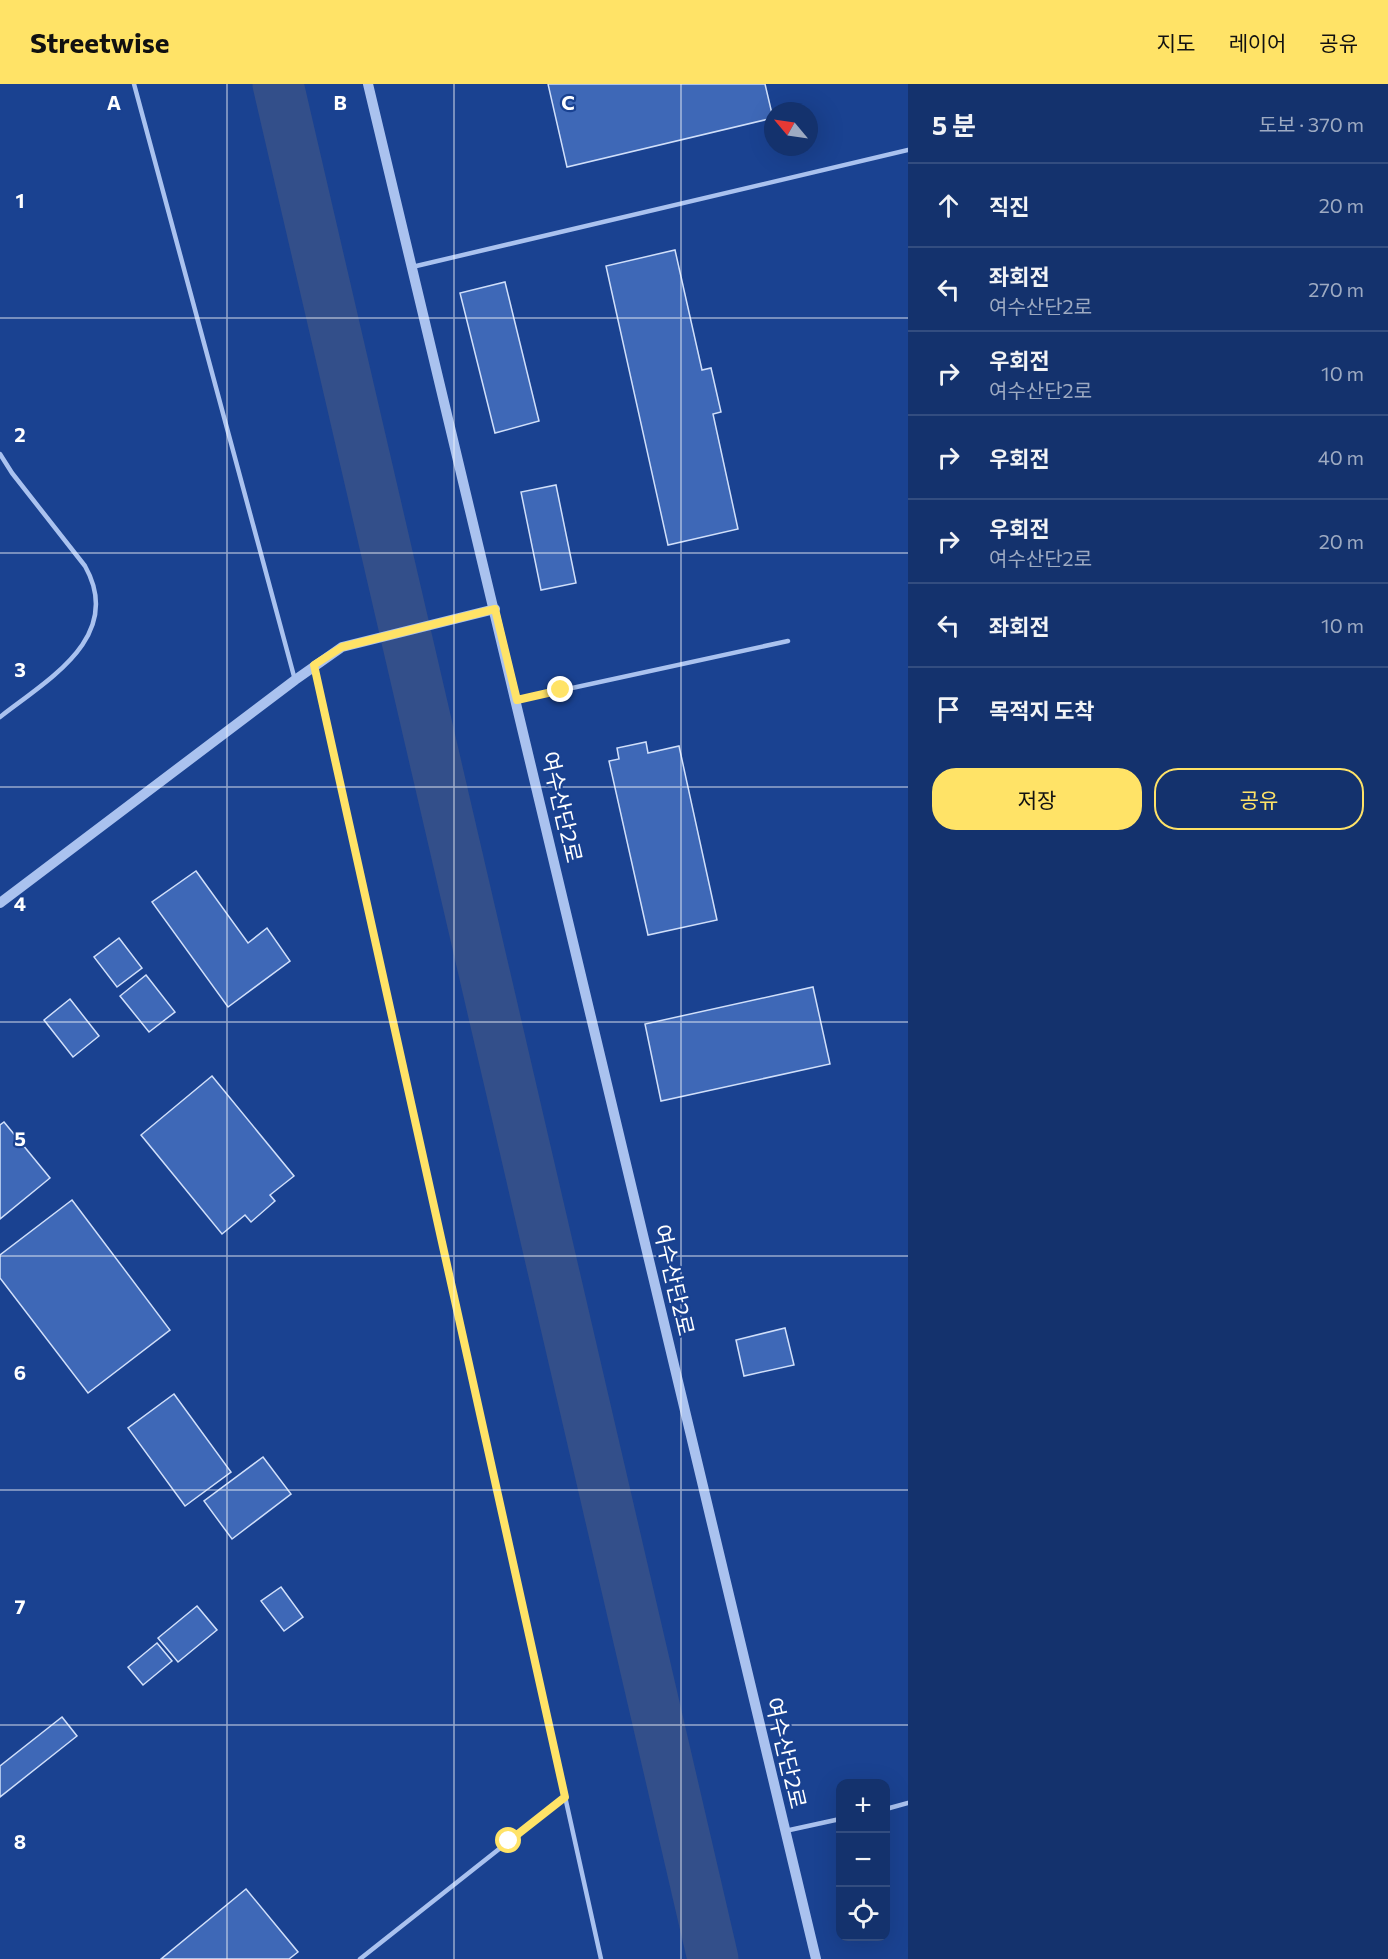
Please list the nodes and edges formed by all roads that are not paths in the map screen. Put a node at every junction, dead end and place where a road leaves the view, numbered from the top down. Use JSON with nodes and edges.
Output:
{"nodes":[{"id":1,"x":134,"y":84,"type":"edge"},
{"id":2,"x":368,"y":84,"type":"edge"},
{"id":3,"x":908,"y":150,"type":"edge"},
{"id":4,"x":412,"y":267,"type":"junction"},
{"id":5,"x":0,"y":454,"type":"edge"},
{"id":6,"x":495,"y":609,"type":"junction"},
{"id":7,"x":788,"y":641,"type":"dead end"},
{"id":8,"x":314,"y":665,"type":"junction"},
{"id":9,"x":295,"y":680,"type":"junction"},
{"id":10,"x":517,"y":700,"type":"junction"},
{"id":11,"x":0,"y":717,"type":"edge"},
{"id":12,"x":0,"y":903,"type":"edge"},
{"id":13,"x":565,"y":1797,"type":"junction"},
{"id":14,"x":908,"y":1803,"type":"edge"},
{"id":15,"x":890,"y":1808,"type":"edge"},
{"id":16,"x":836,"y":1820,"type":"edge"},
{"id":17,"x":785,"y":1831,"type":"junction"},
{"id":18,"x":360,"y":1959,"type":"edge"},
{"id":19,"x":601,"y":1959,"type":"edge"},
{"id":20,"x":816,"y":1959,"type":"edge"}],
"edges":[{"from":1,"to":9,"type":"lane"},
{"from":2,"to":4,"type":"street","name":"여수산단2로"},
{"from":3,"to":4,"type":"lane"},
{"from":4,"to":6,"type":"street","name":"여수산단2로"},
{"from":5,"to":11,"type":"lane"},
{"from":6,"to":8,"type":"street"},
{"from":6,"to":10,"type":"street","name":"여수산단2로"},
{"from":7,"to":10,"type":"lane"},
{"from":8,"to":9,"type":"street"},
{"from":8,"to":13,"type":"lane"},
{"from":9,"to":12,"type":"street"},
{"from":10,"to":17,"type":"street","name":"여수산단2로"},
{"from":13,"to":18,"type":"lane"},
{"from":13,"to":19,"type":"lane"},
{"from":14,"to":15,"type":"lane"},
{"from":16,"to":17,"type":"lane"},
{"from":17,"to":20,"type":"street","name":"여수산단2로"}]}
